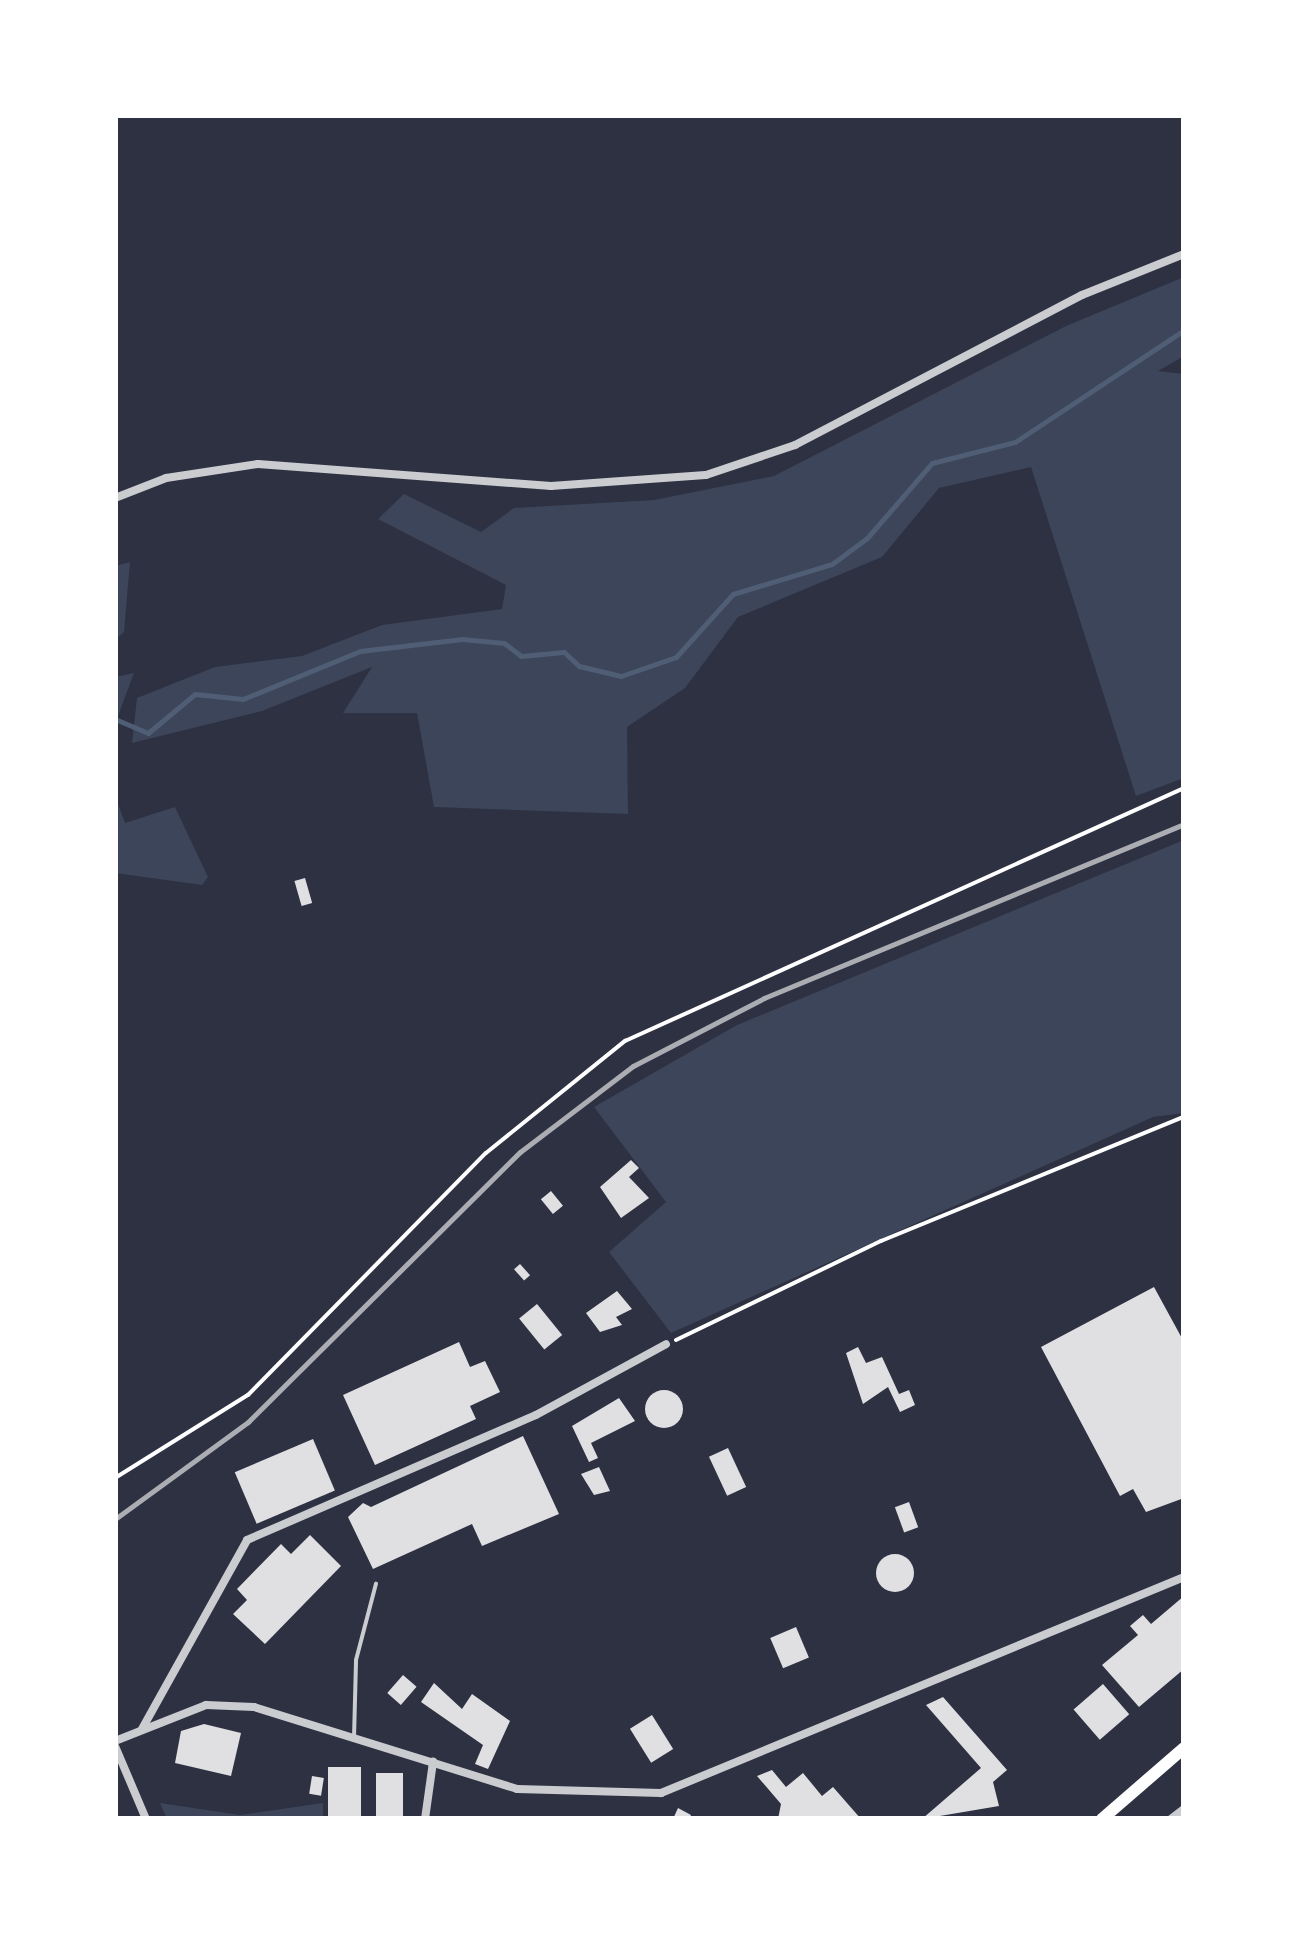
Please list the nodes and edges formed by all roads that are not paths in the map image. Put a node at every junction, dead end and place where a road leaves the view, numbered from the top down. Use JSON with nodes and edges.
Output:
{"nodes":[{"id":1,"x":1184,"y":254,"type":"edge"},
{"id":2,"x":115,"y":498,"type":"edge"},
{"id":3,"x":666,"y":1344,"type":"road end"},
{"id":4,"x":1184,"y":1577,"type":"edge"},
{"id":5,"x":376,"y":1584,"type":"dead end"},
{"id":6,"x":142,"y":1729,"type":"junction"},
{"id":7,"x":354,"y":1738,"type":"junction"},
{"id":8,"x":115,"y":1744,"type":"edge"},
{"id":9,"x":1184,"y":1748,"type":"edge"},
{"id":10,"x":433,"y":1762,"type":"junction"},
{"id":11,"x":1184,"y":1809,"type":"edge"},
{"id":12,"x":146,"y":1819,"type":"edge"},
{"id":13,"x":425,"y":1819,"type":"edge"},
{"id":14,"x":1102,"y":1819,"type":"edge"},
{"id":15,"x":1171,"y":1819,"type":"edge"}],
"edges":[{"from":1,"to":2,"type":"street"},
{"from":3,"to":6,"type":"street"},
{"from":4,"to":10,"type":"street"},
{"from":5,"to":7,"type":"lane"},
{"from":6,"to":7,"type":"street"},
{"from":6,"to":8,"type":"street"},
{"from":7,"to":10,"type":"street"},
{"from":8,"to":12,"type":"street"},
{"from":9,"to":14,"type":"main road"},
{"from":10,"to":13,"type":"street"},
{"from":11,"to":15,"type":"street"}]}
